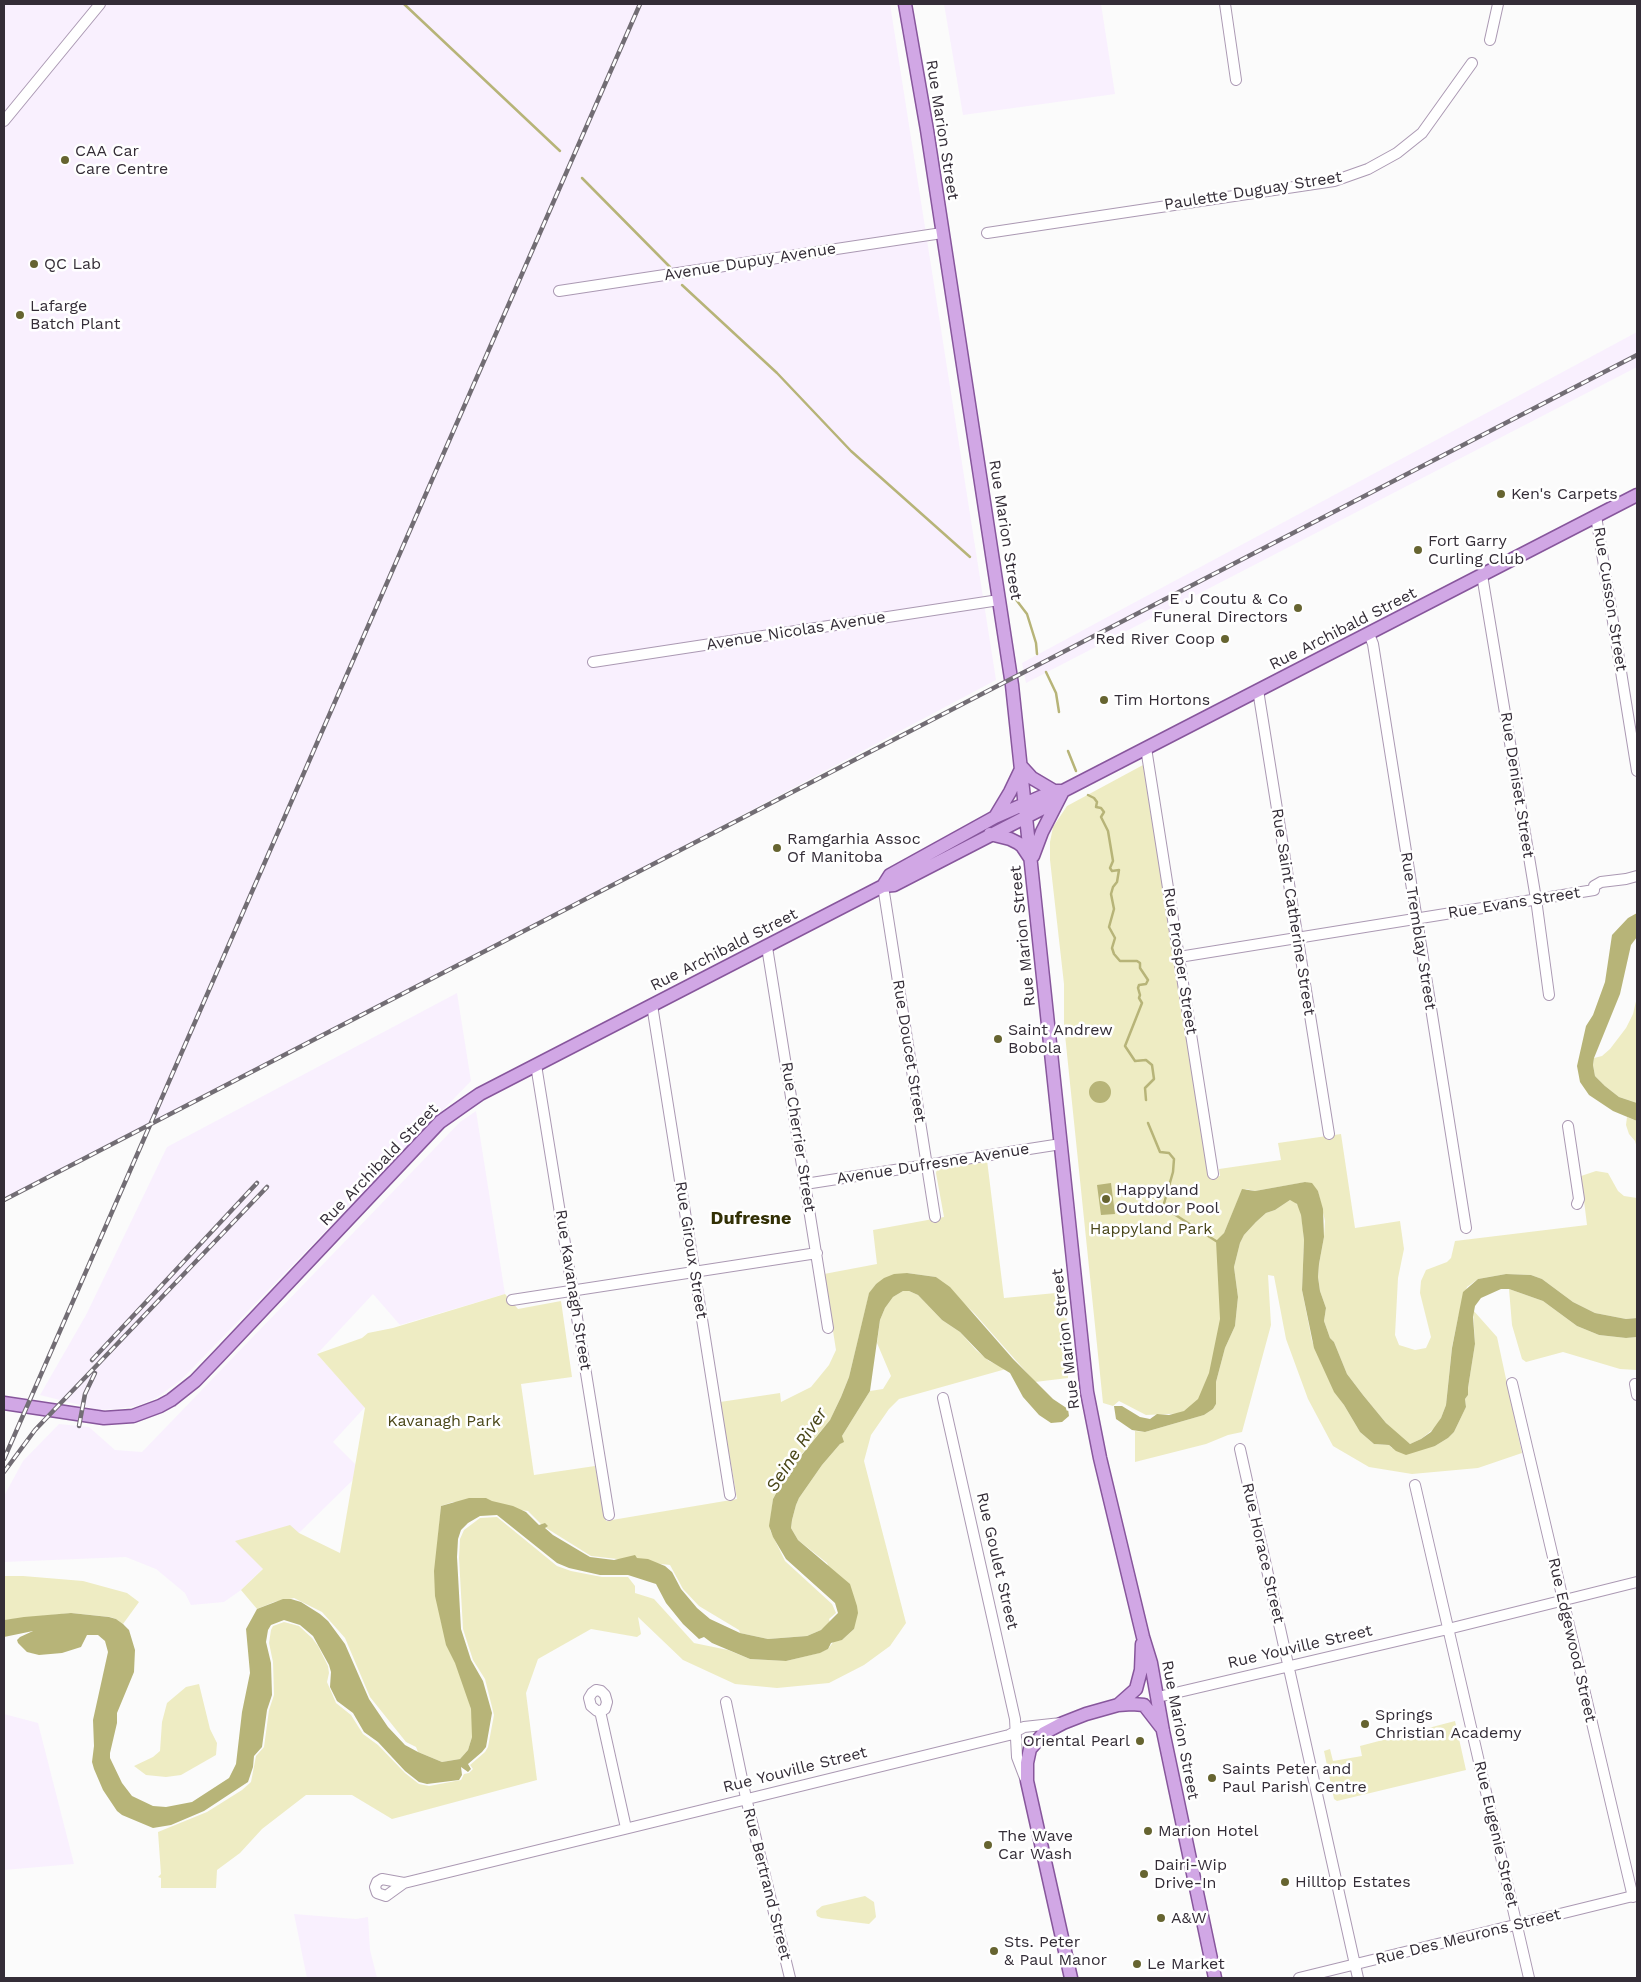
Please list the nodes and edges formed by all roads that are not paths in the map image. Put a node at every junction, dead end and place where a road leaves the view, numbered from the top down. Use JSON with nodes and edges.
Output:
{"nodes":[{"id":1,"x":100,"y":4,"type":"edge"},
{"id":2,"x":905,"y":4,"type":"edge"},
{"id":3,"x":1225,"y":4,"type":"edge"},
{"id":4,"x":1498,"y":4,"type":"edge"},
{"id":5,"x":1490,"y":40,"type":"dead end"},
{"id":6,"x":1472,"y":63,"type":"dead end"},
{"id":7,"x":1236,"y":80,"type":"dead end"},
{"id":8,"x":4,"y":121,"type":"edge"},
{"id":9,"x":942,"y":233,"type":"junction"},
{"id":10,"x":987,"y":233,"type":"dead end"},
{"id":11,"x":559,"y":291,"type":"dead end"},
{"id":12,"x":1637,"y":495,"type":"edge"},
{"id":13,"x":1596,"y":516,"type":"junction"},
{"id":14,"x":1482,"y":574,"type":"junction"},
{"id":15,"x":999,"y":600,"type":"junction"},
{"id":16,"x":1369,"y":634,"type":"junction"},
{"id":17,"x":593,"y":662,"type":"dead end"},
{"id":18,"x":1258,"y":690,"type":"junction"},
{"id":19,"x":1146,"y":748,"type":"junction"},
{"id":20,"x":1022,"y":767,"type":"junction"},
{"id":21,"x":1637,"y":771,"type":"edge"},
{"id":22,"x":1061,"y":793,"type":"junction"},
{"id":23,"x":1026,"y":810,"type":"junction"},
{"id":24,"x":995,"y":817,"type":"junction"},
{"id":25,"x":990,"y":834,"type":"junction"},
{"id":26,"x":1031,"y":860,"type":"junction"},
{"id":27,"x":1637,"y":876,"type":"edge"},
{"id":28,"x":883,"y":886,"type":"junction"},
{"id":29,"x":1536,"y":899,"type":"junction"},
{"id":30,"x":1416,"y":919,"type":"junction"},
{"id":31,"x":1297,"y":937,"type":"junction"},
{"id":32,"x":767,"y":946,"type":"junction"},
{"id":33,"x":1179,"y":957,"type":"junction"},
{"id":34,"x":1549,"y":995,"type":"dead end"},
{"id":35,"x":652,"y":1005,"type":"junction"},
{"id":36,"x":536,"y":1065,"type":"junction"},
{"id":37,"x":1568,"y":1126,"type":"dead end"},
{"id":38,"x":1329,"y":1134,"type":"dead end"},
{"id":39,"x":1061,"y":1144,"type":"junction"},
{"id":40,"x":927,"y":1165,"type":"junction"},
{"id":41,"x":1213,"y":1174,"type":"dead end"},
{"id":42,"x":805,"y":1184,"type":"junction"},
{"id":43,"x":1577,"y":1204,"type":"dead end"},
{"id":44,"x":935,"y":1217,"type":"dead end"},
{"id":45,"x":1466,"y":1228,"type":"dead end"},
{"id":46,"x":816,"y":1253,"type":"junction"},
{"id":47,"x":694,"y":1272,"type":"junction"},
{"id":48,"x":573,"y":1290,"type":"junction"},
{"id":49,"x":512,"y":1300,"type":"dead end"},
{"id":50,"x":828,"y":1328,"type":"dead end"},
{"id":51,"x":1512,"y":1383,"type":"dead end"},
{"id":52,"x":1635,"y":1384,"type":"dead end"},
{"id":53,"x":1637,"y":1396,"type":"edge"},
{"id":54,"x":943,"y":1398,"type":"dead end"},
{"id":55,"x":4,"y":1402,"type":"edge"},
{"id":56,"x":1240,"y":1449,"type":"dead end"},
{"id":57,"x":1415,"y":1486,"type":"dead end"},
{"id":58,"x":730,"y":1495,"type":"dead end"},
{"id":59,"x":609,"y":1515,"type":"dead end"},
{"id":60,"x":1637,"y":1582,"type":"edge"},
{"id":61,"x":1563,"y":1600,"type":"junction"},
{"id":62,"x":1448,"y":1629,"type":"junction"},
{"id":63,"x":1142,"y":1637,"type":"junction"},
{"id":64,"x":1289,"y":1667,"type":"junction"},
{"id":65,"x":1158,"y":1696,"type":"junction"},
{"id":66,"x":726,"y":1702,"type":"dead end"},
{"id":67,"x":1118,"y":1705,"type":"junction"},
{"id":68,"x":600,"y":1711,"type":"dead end"},
{"id":69,"x":1063,"y":1723,"type":"junction"},
{"id":70,"x":1164,"y":1731,"type":"junction"},
{"id":71,"x":1016,"y":1732,"type":"junction"},
{"id":72,"x":1026,"y":1781,"type":"junction"},
{"id":73,"x":746,"y":1798,"type":"junction"},
{"id":74,"x":626,"y":1828,"type":"junction"},
{"id":75,"x":404,"y":1883,"type":"dead end"},
{"id":76,"x":1635,"y":1896,"type":"edge"},
{"id":77,"x":1517,"y":1925,"type":"junction"},
{"id":78,"x":1355,"y":1965,"type":"junction"},
{"id":79,"x":790,"y":1978,"type":"edge"},
{"id":80,"x":1070,"y":1978,"type":"edge"},
{"id":81,"x":1215,"y":1978,"type":"edge"},
{"id":82,"x":1299,"y":1978,"type":"edge"},
{"id":83,"x":1358,"y":1978,"type":"edge"},
{"id":84,"x":1529,"y":1978,"type":"edge"}],
"edges":[{"from":1,"to":8,"type":"street"},
{"from":2,"to":9,"type":"main road","name":"Rue Marion Street"},
{"from":3,"to":7,"type":"street"},
{"from":4,"to":5,"type":"street"},
{"from":6,"to":10,"type":"street","name":"Paulette Duguay Street"},
{"from":9,"to":11,"type":"street","name":"Avenue Dupuy Avenue"},
{"from":9,"to":15,"type":"main road","name":"Rue Marion Street"},
{"from":12,"to":13,"type":"main road","name":"Rue Archibald Street"},
{"from":13,"to":14,"type":"main road","name":"Rue Archibald Street"},
{"from":13,"to":21,"type":"street","name":"Rue Cusson Street"},
{"from":14,"to":16,"type":"main road","name":"Rue Archibald Street"},
{"from":14,"to":29,"type":"street","name":"Rue Deniset Street"},
{"from":15,"to":17,"type":"street","name":"Avenue Nicolas Avenue"},
{"from":15,"to":20,"type":"main road","name":"Rue Marion Street"},
{"from":16,"to":18,"type":"main road","name":"Rue Archibald Street"},
{"from":16,"to":30,"type":"street","name":"Rue Tremblay Street"},
{"from":18,"to":19,"type":"main road","name":"Rue Archibald Street"},
{"from":18,"to":31,"type":"street","name":"Rue Saint Catherine Street"},
{"from":19,"to":22,"type":"main road","name":"Rue Archibald Street"},
{"from":19,"to":33,"type":"street","name":"Rue Prosper Street"},
{"from":20,"to":22,"type":"main road"},
{"from":20,"to":23,"type":"main road","name":"Rue Marion Street"},
{"from":20,"to":24,"type":"main road"},
{"from":22,"to":23,"type":"main road","name":"Rue Archibald Street"},
{"from":22,"to":26,"type":"main road"},
{"from":23,"to":24,"type":"main road","name":"Rue Archibald Street"},
{"from":23,"to":25,"type":"main road","name":"Rue Archibald Street"},
{"from":23,"to":26,"type":"main road","name":"Rue Marion Street"},
{"from":24,"to":28,"type":"main road","name":"Rue Archibald Street"},
{"from":25,"to":26,"type":"main road"},
{"from":25,"to":28,"type":"main road","name":"Rue Archibald Street"},
{"from":26,"to":39,"type":"main road","name":"Rue Marion Street"},
{"from":27,"to":29,"type":"street","name":"Rue Evans Street"},
{"from":28,"to":32,"type":"main road","name":"Rue Archibald Street"},
{"from":28,"to":40,"type":"street","name":"Rue Doucet Street"},
{"from":29,"to":30,"type":"street","name":"Rue Evans Street"},
{"from":29,"to":34,"type":"street","name":"Rue Deniset Street"},
{"from":30,"to":31,"type":"street","name":"Rue Evans Street"},
{"from":30,"to":45,"type":"street","name":"Rue Tremblay Street"},
{"from":31,"to":33,"type":"street","name":"Rue Evans Street"},
{"from":31,"to":38,"type":"street","name":"Rue Saint Catherine Street"},
{"from":32,"to":35,"type":"main road","name":"Rue Archibald Street"},
{"from":32,"to":42,"type":"street","name":"Rue Cherrier Street"},
{"from":33,"to":41,"type":"street","name":"Rue Prosper Street"},
{"from":35,"to":36,"type":"main road","name":"Rue Archibald Street"},
{"from":35,"to":47,"type":"street","name":"Rue Giroux Street"},
{"from":36,"to":48,"type":"street","name":"Rue Kavanagh Street"},
{"from":36,"to":55,"type":"main road","name":"Rue Archibald Street"},
{"from":37,"to":43,"type":"street"},
{"from":39,"to":40,"type":"street","name":"Avenue Dufresne Avenue"},
{"from":39,"to":63,"type":"main road","name":"Rue Marion Street"},
{"from":40,"to":42,"type":"street","name":"Avenue Dufresne Avenue"},
{"from":40,"to":44,"type":"street","name":"Rue Doucet Street"},
{"from":42,"to":46,"type":"street","name":"Rue Cherrier Street"},
{"from":46,"to":47,"type":"street"},
{"from":46,"to":50,"type":"street","name":"Rue Cherrier Street"},
{"from":47,"to":48,"type":"street"},
{"from":47,"to":58,"type":"street","name":"Rue Giroux Street"},
{"from":48,"to":49,"type":"street"},
{"from":48,"to":59,"type":"street","name":"Rue Kavanagh Street"},
{"from":51,"to":61,"type":"street","name":"Rue Edgewood Street"},
{"from":52,"to":53,"type":"street"},
{"from":54,"to":71,"type":"street","name":"Rue Goulet Street"},
{"from":56,"to":64,"type":"street","name":"Rue Horace Street"},
{"from":57,"to":62,"type":"street","name":"Rue Eugenie Street"},
{"from":60,"to":61,"type":"street"},
{"from":61,"to":62,"type":"street","name":"Rue Youville Street"},
{"from":61,"to":76,"type":"street","name":"Rue Edgewood Street"},
{"from":62,"to":64,"type":"street","name":"Rue Youville Street"},
{"from":62,"to":77,"type":"street","name":"Rue Eugenie Street"},
{"from":63,"to":65,"type":"main road","name":"Rue Marion Street"},
{"from":63,"to":67,"type":"main road","name":"Rue Youville Street"},
{"from":64,"to":65,"type":"street","name":"Rue Youville Street"},
{"from":64,"to":78,"type":"street","name":"Rue Horace Street"},
{"from":65,"to":70,"type":"main road","name":"Rue Marion Street"},
{"from":66,"to":73,"type":"street","name":"Rue Bertrand Street"},
{"from":67,"to":69,"type":"main road","name":"Rue Youville Street"},
{"from":67,"to":70,"type":"main road"},
{"from":68,"to":74,"type":"street"},
{"from":69,"to":71,"type":"street","name":"Rue Youville Street"},
{"from":69,"to":72,"type":"main road"},
{"from":70,"to":81,"type":"main road","name":"Rue Marion Street"},
{"from":71,"to":72,"type":"street","name":"Rue Goulet Street"},
{"from":71,"to":73,"type":"street","name":"Rue Youville Street"},
{"from":72,"to":80,"type":"main road"},
{"from":73,"to":74,"type":"street","name":"Rue Youville Street"},
{"from":73,"to":79,"type":"street","name":"Rue Bertrand Street"},
{"from":74,"to":75,"type":"street","name":"Rue Youville Street"},
{"from":76,"to":77,"type":"street","name":"Rue Des Meurons Street"},
{"from":77,"to":78,"type":"street","name":"Rue Des Meurons Street"},
{"from":77,"to":84,"type":"street","name":"Rue Eugenie Street"},
{"from":78,"to":82,"type":"street","name":"Rue Des Meurons Street"},
{"from":78,"to":83,"type":"street","name":"Rue Horace Street"}]}
